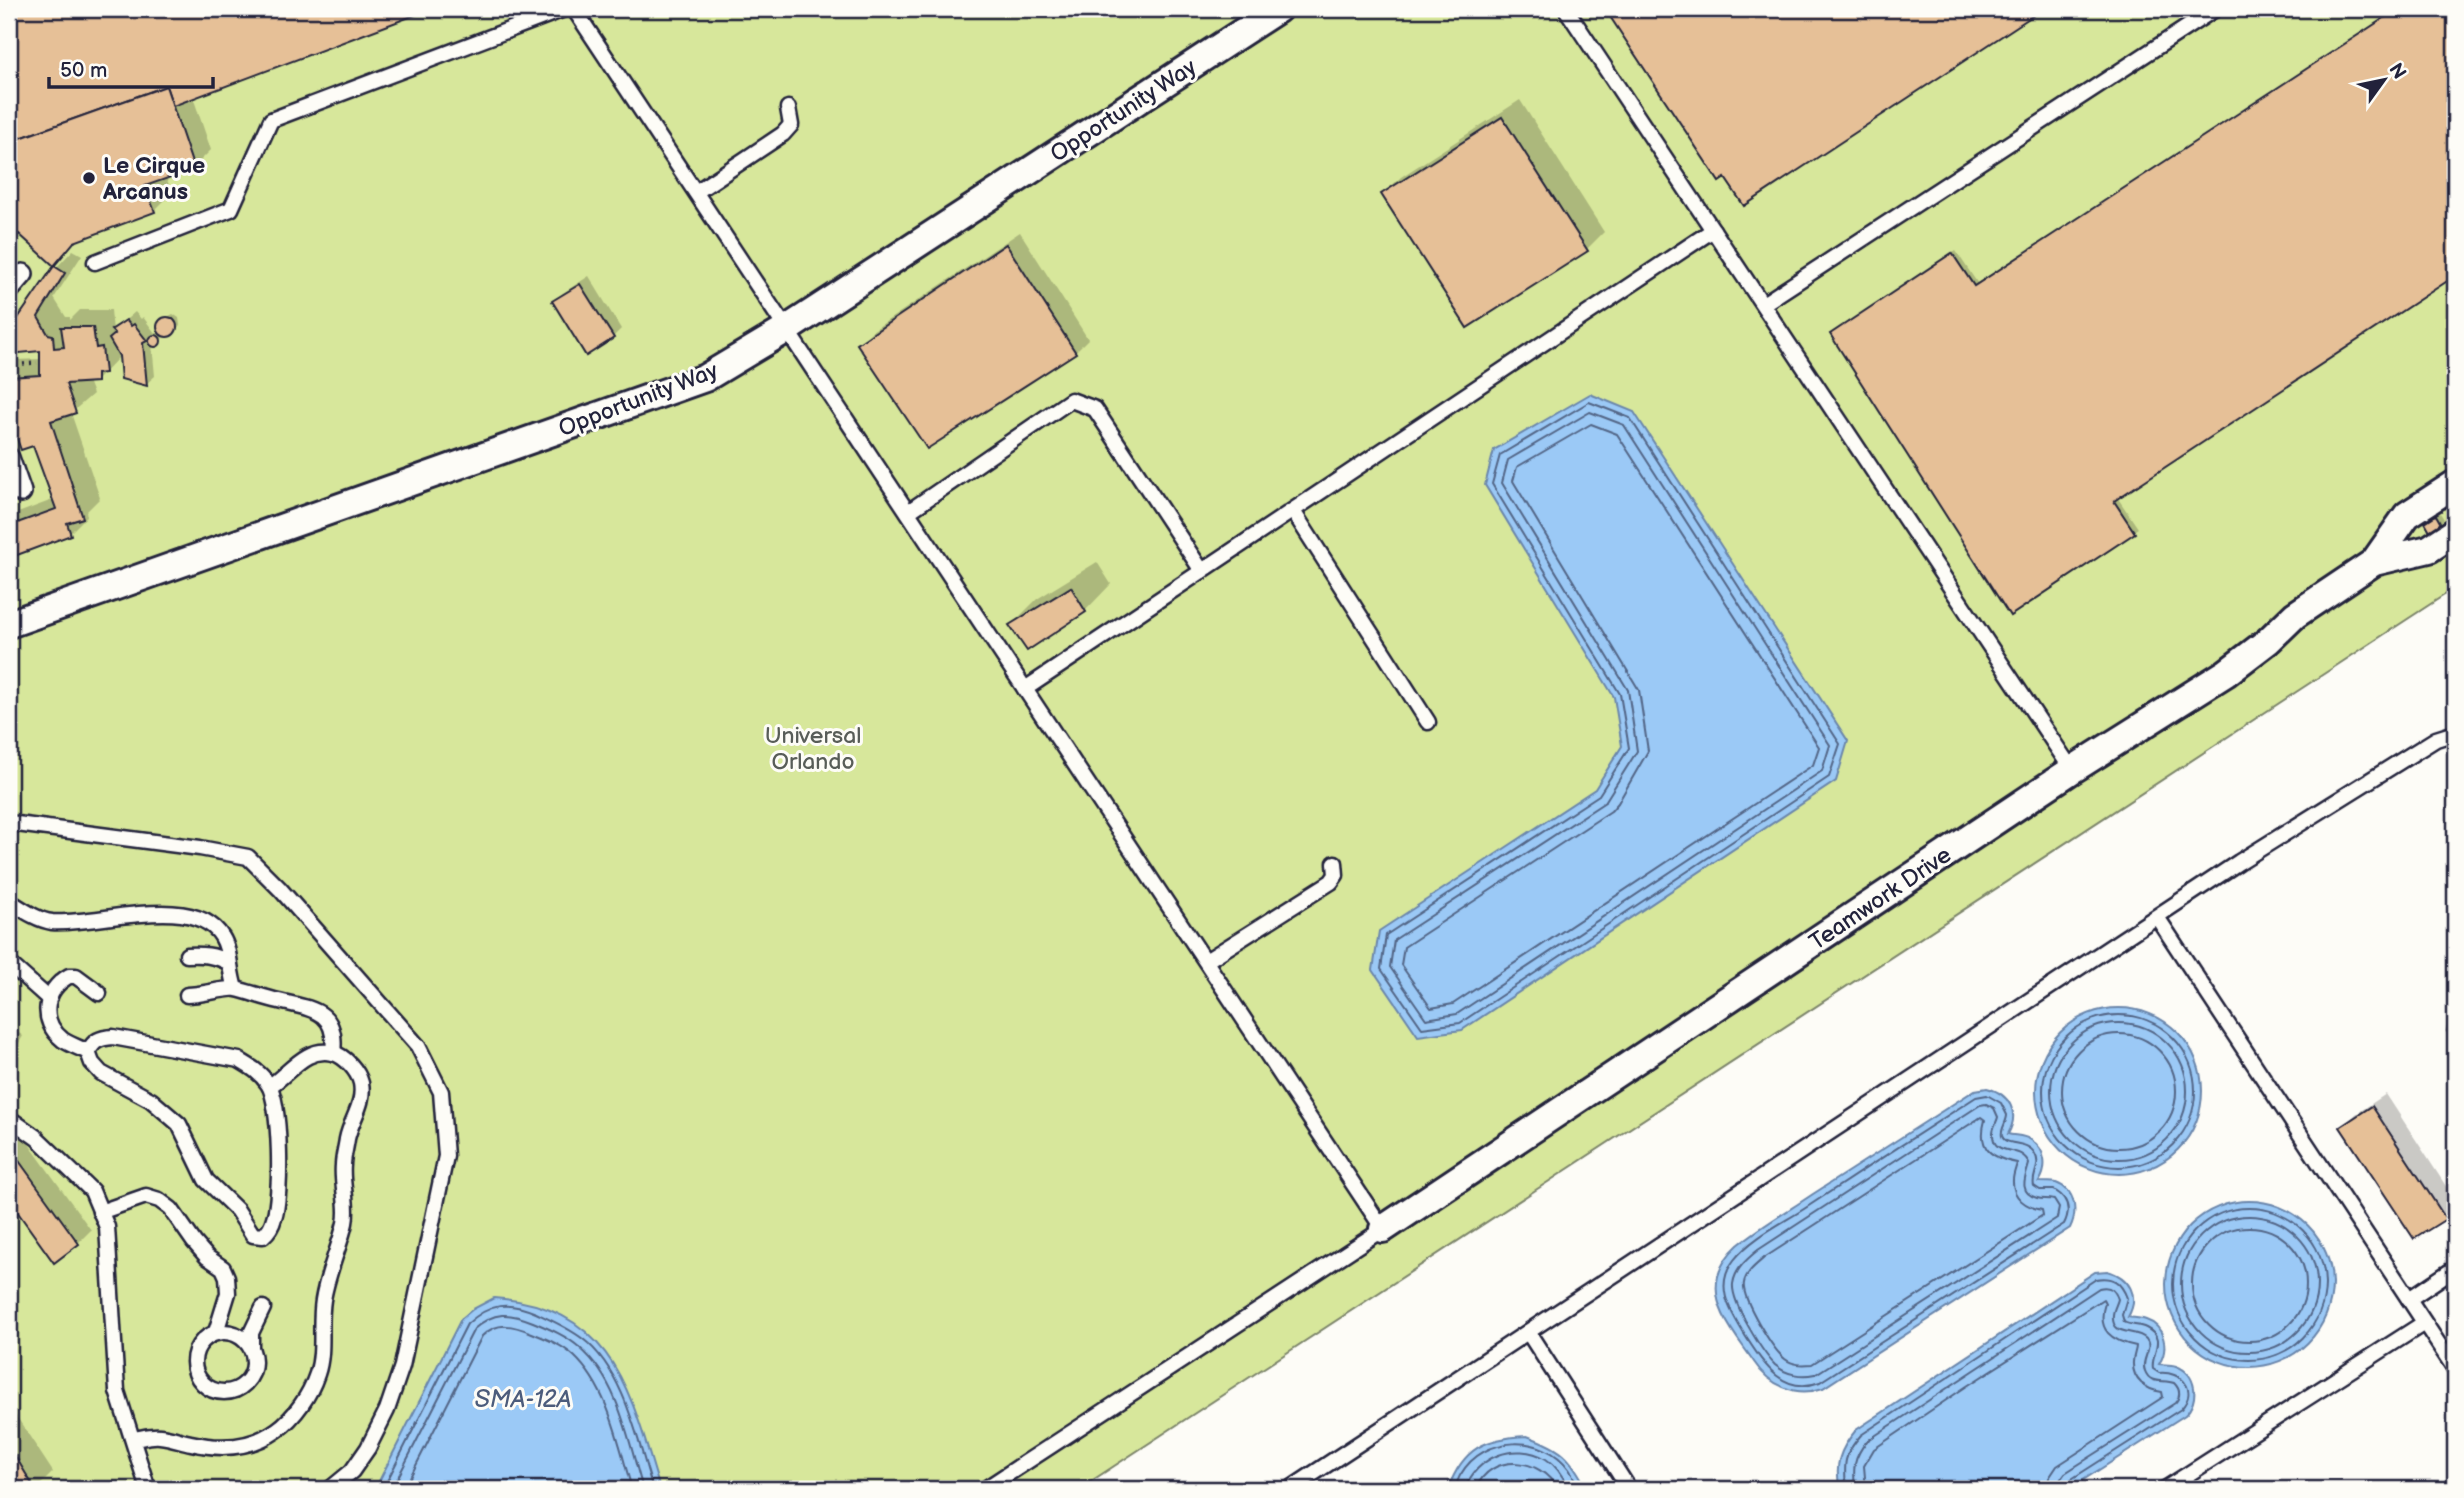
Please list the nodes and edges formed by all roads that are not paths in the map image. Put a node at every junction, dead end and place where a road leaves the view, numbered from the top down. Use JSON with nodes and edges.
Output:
{"nodes":[{"id":1,"x":564,"y":9,"type":"edge"},
{"id":2,"x":574,"y":9,"type":"edge"},
{"id":3,"x":1278,"y":9,"type":"edge"},
{"id":4,"x":1566,"y":9,"type":"edge"},
{"id":5,"x":2215,"y":9,"type":"edge"},
{"id":6,"x":788,"y":108,"type":"dead end"},
{"id":7,"x":696,"y":192,"type":"junction"},
{"id":8,"x":1713,"y":230,"type":"junction"},
{"id":9,"x":95,"y":262,"type":"dead end"},
{"id":10,"x":23,"y":274,"type":"dead end"},
{"id":11,"x":9,"y":290,"type":"edge"},
{"id":12,"x":1763,"y":304,"type":"junction"},
{"id":13,"x":787,"y":329,"type":"junction"},
{"id":14,"x":9,"y":458,"type":"edge"},
{"id":15,"x":2455,"y":484,"type":"edge"},
{"id":16,"x":21,"y":492,"type":"dead end"},
{"id":17,"x":1293,"y":511,"type":"junction"},
{"id":18,"x":908,"y":512,"type":"junction"},
{"id":19,"x":2455,"y":532,"type":"edge"},
{"id":20,"x":2374,"y":562,"type":"junction"},
{"id":21,"x":1202,"y":571,"type":"junction"},
{"id":22,"x":9,"y":624,"type":"edge"},
{"id":23,"x":1025,"y":689,"type":"junction"},
{"id":24,"x":1428,"y":722,"type":"dead end"},
{"id":25,"x":2455,"y":733,"type":"edge"},
{"id":26,"x":2073,"y":770,"type":"junction"},
{"id":27,"x":9,"y":823,"type":"edge"},
{"id":28,"x":1335,"y":863,"type":"dead end"},
{"id":29,"x":9,"y":901,"type":"edge"},
{"id":30,"x":2157,"y":917,"type":"junction"},
{"id":31,"x":187,"y":955,"type":"dead end"},
{"id":32,"x":1206,"y":961,"type":"junction"},
{"id":33,"x":228,"y":962,"type":"junction"},
{"id":34,"x":10,"y":964,"type":"edge"},
{"id":35,"x":235,"y":988,"type":"junction"},
{"id":36,"x":99,"y":992,"type":"dead end"},
{"id":37,"x":187,"y":995,"type":"dead end"},
{"id":38,"x":48,"y":998,"type":"junction"},
{"id":39,"x":88,"y":1052,"type":"junction"},
{"id":40,"x":333,"y":1053,"type":"junction"},
{"id":41,"x":270,"y":1086,"type":"junction"},
{"id":42,"x":9,"y":1118,"type":"edge"},
{"id":43,"x":100,"y":1212,"type":"junction"},
{"id":44,"x":1383,"y":1229,"type":"junction"},
{"id":45,"x":2455,"y":1268,"type":"edge"},
{"id":46,"x":2409,"y":1299,"type":"junction"},
{"id":47,"x":263,"y":1308,"type":"dead end"},
{"id":48,"x":2424,"y":1323,"type":"junction"},
{"id":49,"x":216,"y":1332,"type":"junction"},
{"id":50,"x":1528,"y":1332,"type":"junction"},
{"id":51,"x":251,"y":1347,"type":"junction"},
{"id":52,"x":2455,"y":1369,"type":"edge"},
{"id":53,"x":134,"y":1439,"type":"junction"},
{"id":54,"x":148,"y":1489,"type":"edge"},
{"id":55,"x":330,"y":1489,"type":"edge"},
{"id":56,"x":985,"y":1489,"type":"edge"},
{"id":57,"x":1290,"y":1489,"type":"edge"},
{"id":58,"x":1629,"y":1489,"type":"edge"},
{"id":59,"x":2165,"y":1489,"type":"edge"}],
"edges":[{"from":1,"to":9,"type":"lane"},
{"from":2,"to":7,"type":"lane"},
{"from":3,"to":13,"type":"street","name":"Opportunity Way"},
{"from":4,"to":8,"type":"lane"},
{"from":5,"to":12,"type":"lane"},
{"from":6,"to":7,"type":"lane"},
{"from":7,"to":13,"type":"lane"},
{"from":8,"to":12,"type":"lane"},
{"from":8,"to":17,"type":"lane"},
{"from":10,"to":11,"type":"street"},
{"from":12,"to":26,"type":"lane"},
{"from":13,"to":18,"type":"lane"},
{"from":13,"to":22,"type":"street","name":"Opportunity Way"},
{"from":14,"to":16,"type":"street"},
{"from":15,"to":20,"type":"street","name":"Teamwork Drive"},
{"from":17,"to":21,"type":"lane"},
{"from":17,"to":24,"type":"lane"},
{"from":18,"to":21,"type":"lane"},
{"from":18,"to":23,"type":"lane"},
{"from":19,"to":20,"type":"street","name":"Teamwork Drive"},
{"from":20,"to":26,"type":"street","name":"Teamwork Drive"},
{"from":21,"to":23,"type":"lane"},
{"from":23,"to":32,"type":"lane"},
{"from":25,"to":30,"type":"lane"},
{"from":26,"to":44,"type":"street","name":"Teamwork Drive"},
{"from":27,"to":55,"type":"lane"},
{"from":28,"to":32,"type":"lane"},
{"from":29,"to":33,"type":"lane"},
{"from":30,"to":46,"type":"lane"},
{"from":30,"to":50,"type":"lane"},
{"from":31,"to":33,"type":"lane"},
{"from":32,"to":44,"type":"lane"},
{"from":33,"to":35,"type":"lane"},
{"from":34,"to":38,"type":"lane"},
{"from":35,"to":37,"type":"lane"},
{"from":35,"to":40,"type":"lane"},
{"from":36,"to":38,"type":"lane"},
{"from":38,"to":39,"type":"lane"},
{"from":39,"to":41,"type":"lane"},
{"from":39,"to":41,"type":"lane"},
{"from":40,"to":41,"type":"lane"},
{"from":40,"to":53,"type":"lane"},
{"from":42,"to":43,"type":"lane"},
{"from":43,"to":49,"type":"lane"},
{"from":43,"to":53,"type":"lane"},
{"from":44,"to":56,"type":"lane"},
{"from":45,"to":46,"type":"lane"},
{"from":46,"to":48,"type":"lane"},
{"from":47,"to":51,"type":"lane"},
{"from":48,"to":52,"type":"lane"},
{"from":48,"to":59,"type":"lane"},
{"from":49,"to":51,"type":"lane"},
{"from":49,"to":51,"type":"lane"},
{"from":50,"to":57,"type":"lane"},
{"from":50,"to":58,"type":"lane"},
{"from":53,"to":54,"type":"lane"}]}
